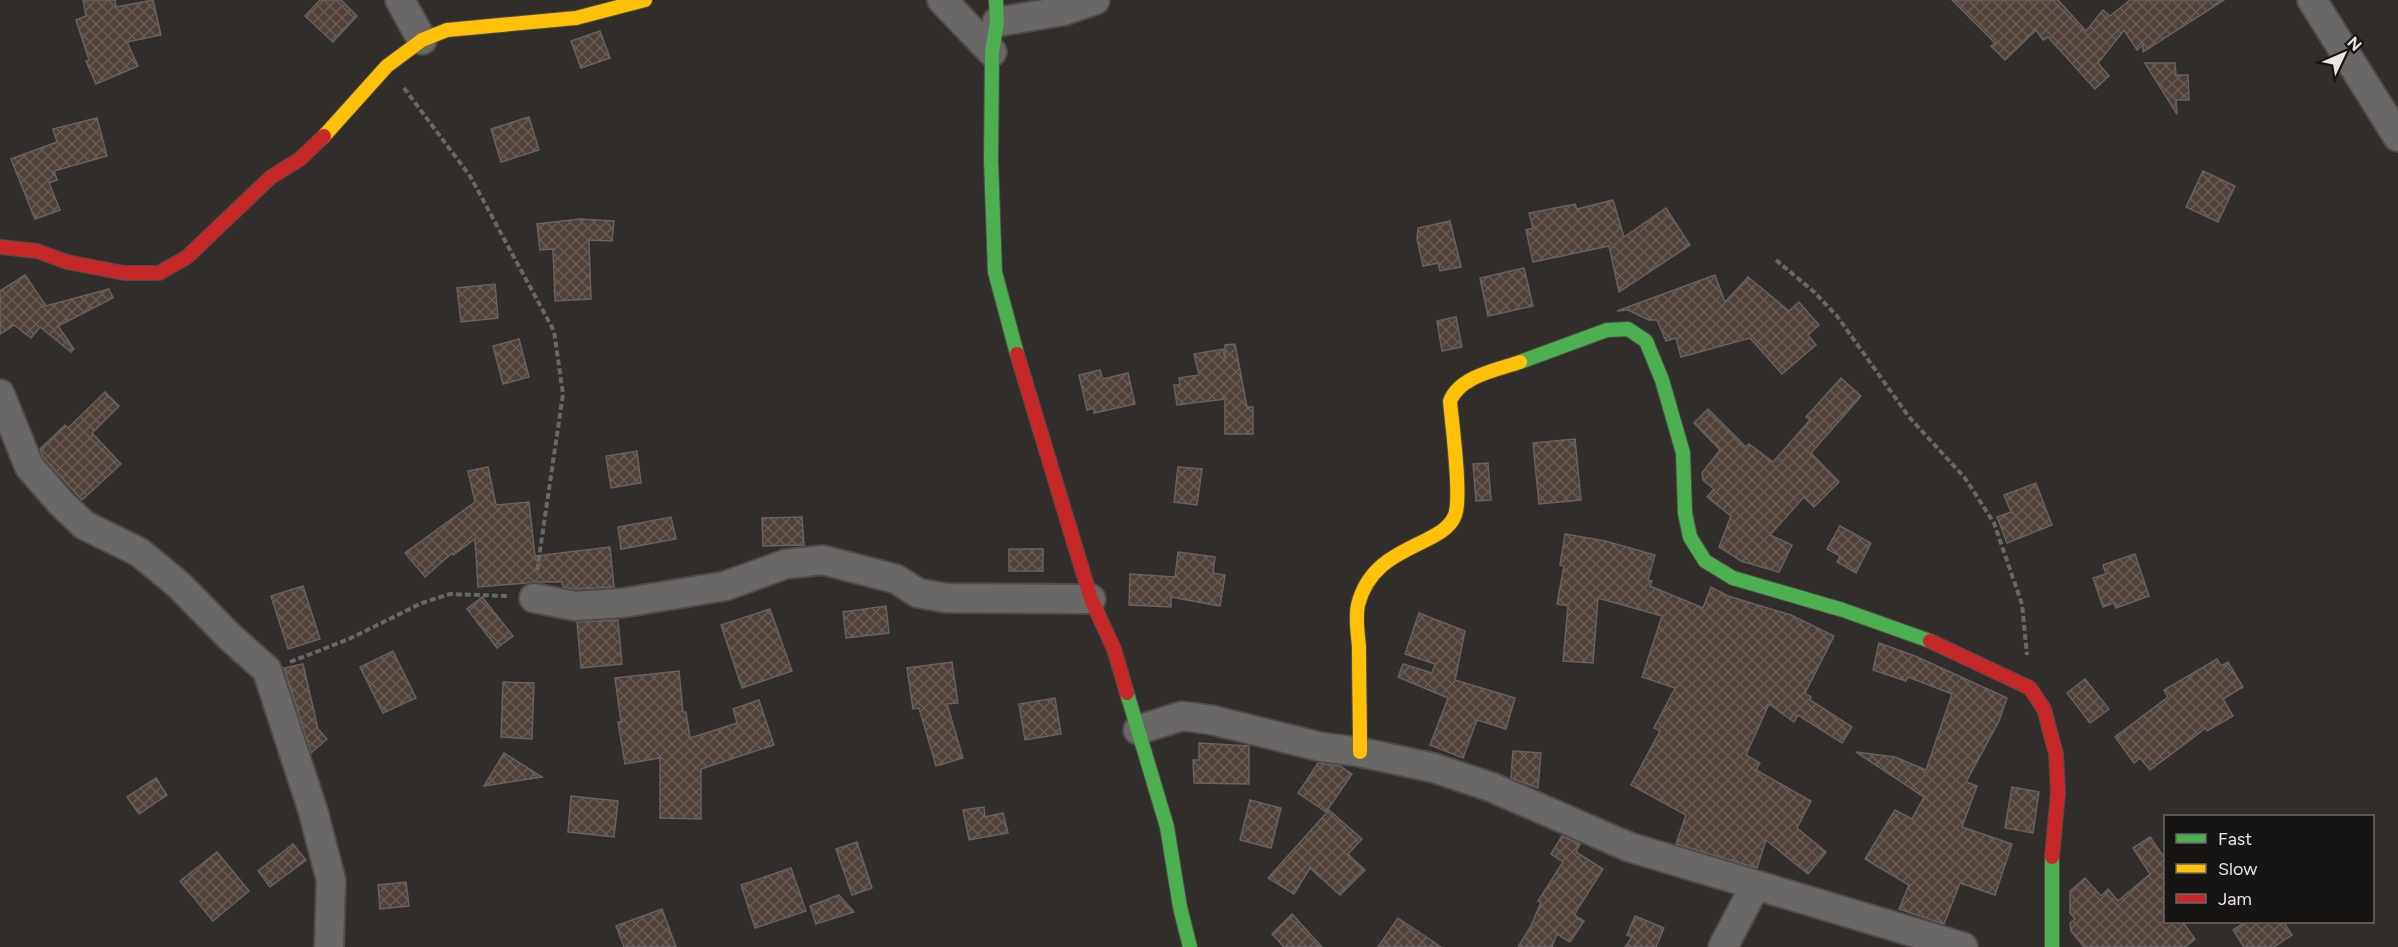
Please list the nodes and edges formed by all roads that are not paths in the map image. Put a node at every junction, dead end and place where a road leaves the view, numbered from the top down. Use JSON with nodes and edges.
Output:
{"nodes":[{"id":1,"x":400,"y":0,"type":"edge"},
{"id":2,"x":645,"y":0,"type":"edge"},
{"id":3,"x":942,"y":0,"type":"edge"},
{"id":4,"x":1095,"y":0,"type":"edge"},
{"id":5,"x":2312,"y":0,"type":"edge"},
{"id":6,"x":996,"y":11,"type":"edge"},
{"id":7,"x":422,"y":40,"type":"junction"},
{"id":8,"x":992,"y":51,"type":"junction"},
{"id":9,"x":2398,"y":137,"type":"edge"},
{"id":10,"x":0,"y":247,"type":"edge"},
{"id":11,"x":0,"y":394,"type":"edge"},
{"id":12,"x":534,"y":598,"type":"road end"},
{"id":13,"x":1091,"y":599,"type":"junction"},
{"id":14,"x":1138,"y":730,"type":"junction"},
{"id":15,"x":1360,"y":752,"type":"junction"},
{"id":16,"x":1755,"y":886,"type":"junction"},
{"id":17,"x":329,"y":947,"type":"edge"},
{"id":18,"x":1190,"y":947,"type":"edge"},
{"id":19,"x":1723,"y":947,"type":"edge"},
{"id":20,"x":1963,"y":947,"type":"edge"},
{"id":21,"x":2052,"y":947,"type":"edge"}],
"edges":[{"from":1,"to":7,"type":"street"},
{"from":2,"to":7,"type":"street"},
{"from":3,"to":8,"type":"street"},
{"from":4,"to":6,"type":"street"},
{"from":5,"to":9,"type":"street"},
{"from":6,"to":8,"type":"street"},
{"from":7,"to":10,"type":"street"},
{"from":8,"to":13,"type":"street"},
{"from":11,"to":17,"type":"street"},
{"from":12,"to":13,"type":"street"},
{"from":13,"to":14,"type":"street"},
{"from":14,"to":15,"type":"street"},
{"from":14,"to":18,"type":"street"},
{"from":15,"to":16,"type":"street"},
{"from":15,"to":21,"type":"street"},
{"from":16,"to":19,"type":"street"},
{"from":16,"to":20,"type":"street"}]}
